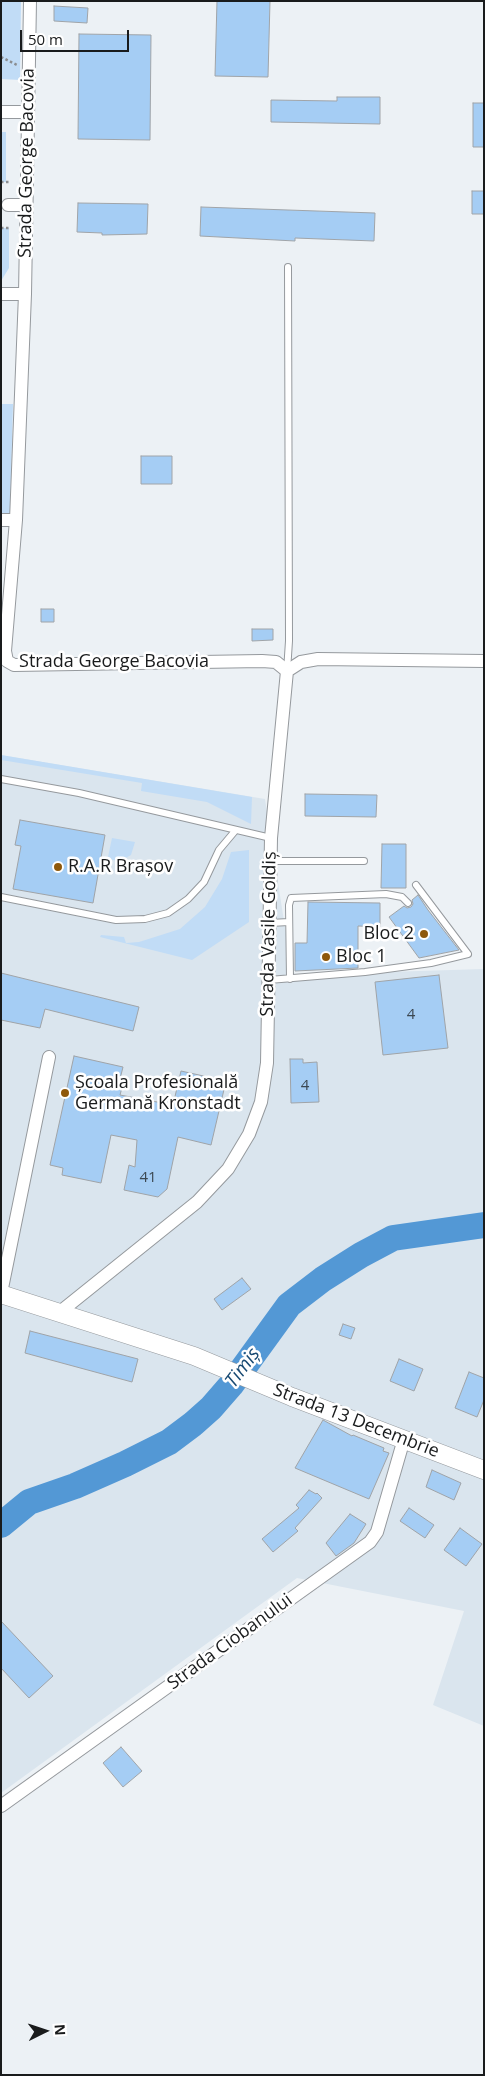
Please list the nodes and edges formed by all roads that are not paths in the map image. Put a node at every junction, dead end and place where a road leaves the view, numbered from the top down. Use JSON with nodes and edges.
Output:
{"nodes":[{"id":1,"x":30,"y":1,"type":"edge"},
{"id":2,"x":1,"y":112,"type":"edge"},
{"id":3,"x":28,"y":112,"type":"junction"},
{"id":4,"x":8,"y":205,"type":"dead end"},
{"id":5,"x":26,"y":205,"type":"junction"},
{"id":6,"x":288,"y":267,"type":"dead end"},
{"id":7,"x":1,"y":294,"type":"edge"},
{"id":8,"x":25,"y":294,"type":"junction"},
{"id":9,"x":1,"y":520,"type":"edge"},
{"id":10,"x":16,"y":520,"type":"junction"},
{"id":11,"x":484,"y":661,"type":"edge"},
{"id":12,"x":287,"y":671,"type":"junction"},
{"id":13,"x":1,"y":779,"type":"edge"},
{"id":14,"x":235,"y":830,"type":"junction"},
{"id":15,"x":271,"y":838,"type":"junction"},
{"id":16,"x":270,"y":861,"type":"junction"},
{"id":17,"x":364,"y":861,"type":"dead end"},
{"id":18,"x":416,"y":885,"type":"dead end"},
{"id":19,"x":1,"y":897,"type":"edge"},
{"id":20,"x":408,"y":903,"type":"dead end"},
{"id":21,"x":289,"y":922,"type":"junction"},
{"id":22,"x":270,"y":923,"type":"junction"},
{"id":23,"x":290,"y":979,"type":"junction"},
{"id":24,"x":268,"y":980,"type":"junction"},
{"id":25,"x":50,"y":1056,"type":"dead end"},
{"id":26,"x":4,"y":1269,"type":"edge"},
{"id":27,"x":1,"y":1294,"type":"edge"},
{"id":28,"x":60,"y":1312,"type":"junction"},
{"id":29,"x":404,"y":1439,"type":"junction"},
{"id":30,"x":484,"y":1470,"type":"edge"},
{"id":31,"x":1,"y":1806,"type":"edge"}],
"edges":[{"from":1,"to":3,"type":"street","name":"Strada George Bacovia"},
{"from":2,"to":3,"type":"street"},
{"from":3,"to":5,"type":"street","name":"Strada George Bacovia"},
{"from":4,"to":5,"type":"street"},
{"from":5,"to":8,"type":"street","name":"Strada George Bacovia"},
{"from":6,"to":12,"type":"lane"},
{"from":7,"to":8,"type":"street"},
{"from":8,"to":10,"type":"street","name":"Strada George Bacovia"},
{"from":9,"to":10,"type":"street"},
{"from":10,"to":12,"type":"street","name":"Strada George Bacovia"},
{"from":11,"to":12,"type":"street"},
{"from":12,"to":15,"type":"street","name":"Strada Vasile Goldiș"},
{"from":13,"to":14,"type":"lane"},
{"from":14,"to":15,"type":"lane"},
{"from":14,"to":19,"type":"lane"},
{"from":15,"to":16,"type":"street","name":"Strada Vasile Goldiș"},
{"from":16,"to":17,"type":"lane"},
{"from":16,"to":22,"type":"street","name":"Strada Vasile Goldiș"},
{"from":18,"to":23,"type":"lane"},
{"from":20,"to":21,"type":"lane"},
{"from":21,"to":22,"type":"lane"},
{"from":21,"to":23,"type":"lane"},
{"from":22,"to":24,"type":"street","name":"Strada Vasile Goldiș"},
{"from":23,"to":24,"type":"lane"},
{"from":24,"to":28,"type":"street","name":"Strada Vasile Goldiș"},
{"from":25,"to":26,"type":"street"},
{"from":26,"to":27,"type":"street"},
{"from":27,"to":28,"type":"main road","name":"Strada 13 Decembrie"},
{"from":28,"to":29,"type":"main road","name":"Strada 13 Decembrie"},
{"from":29,"to":30,"type":"main road","name":"Strada 13 Decembrie"},
{"from":29,"to":31,"type":"street","name":"Strada Ciobanului"}]}
